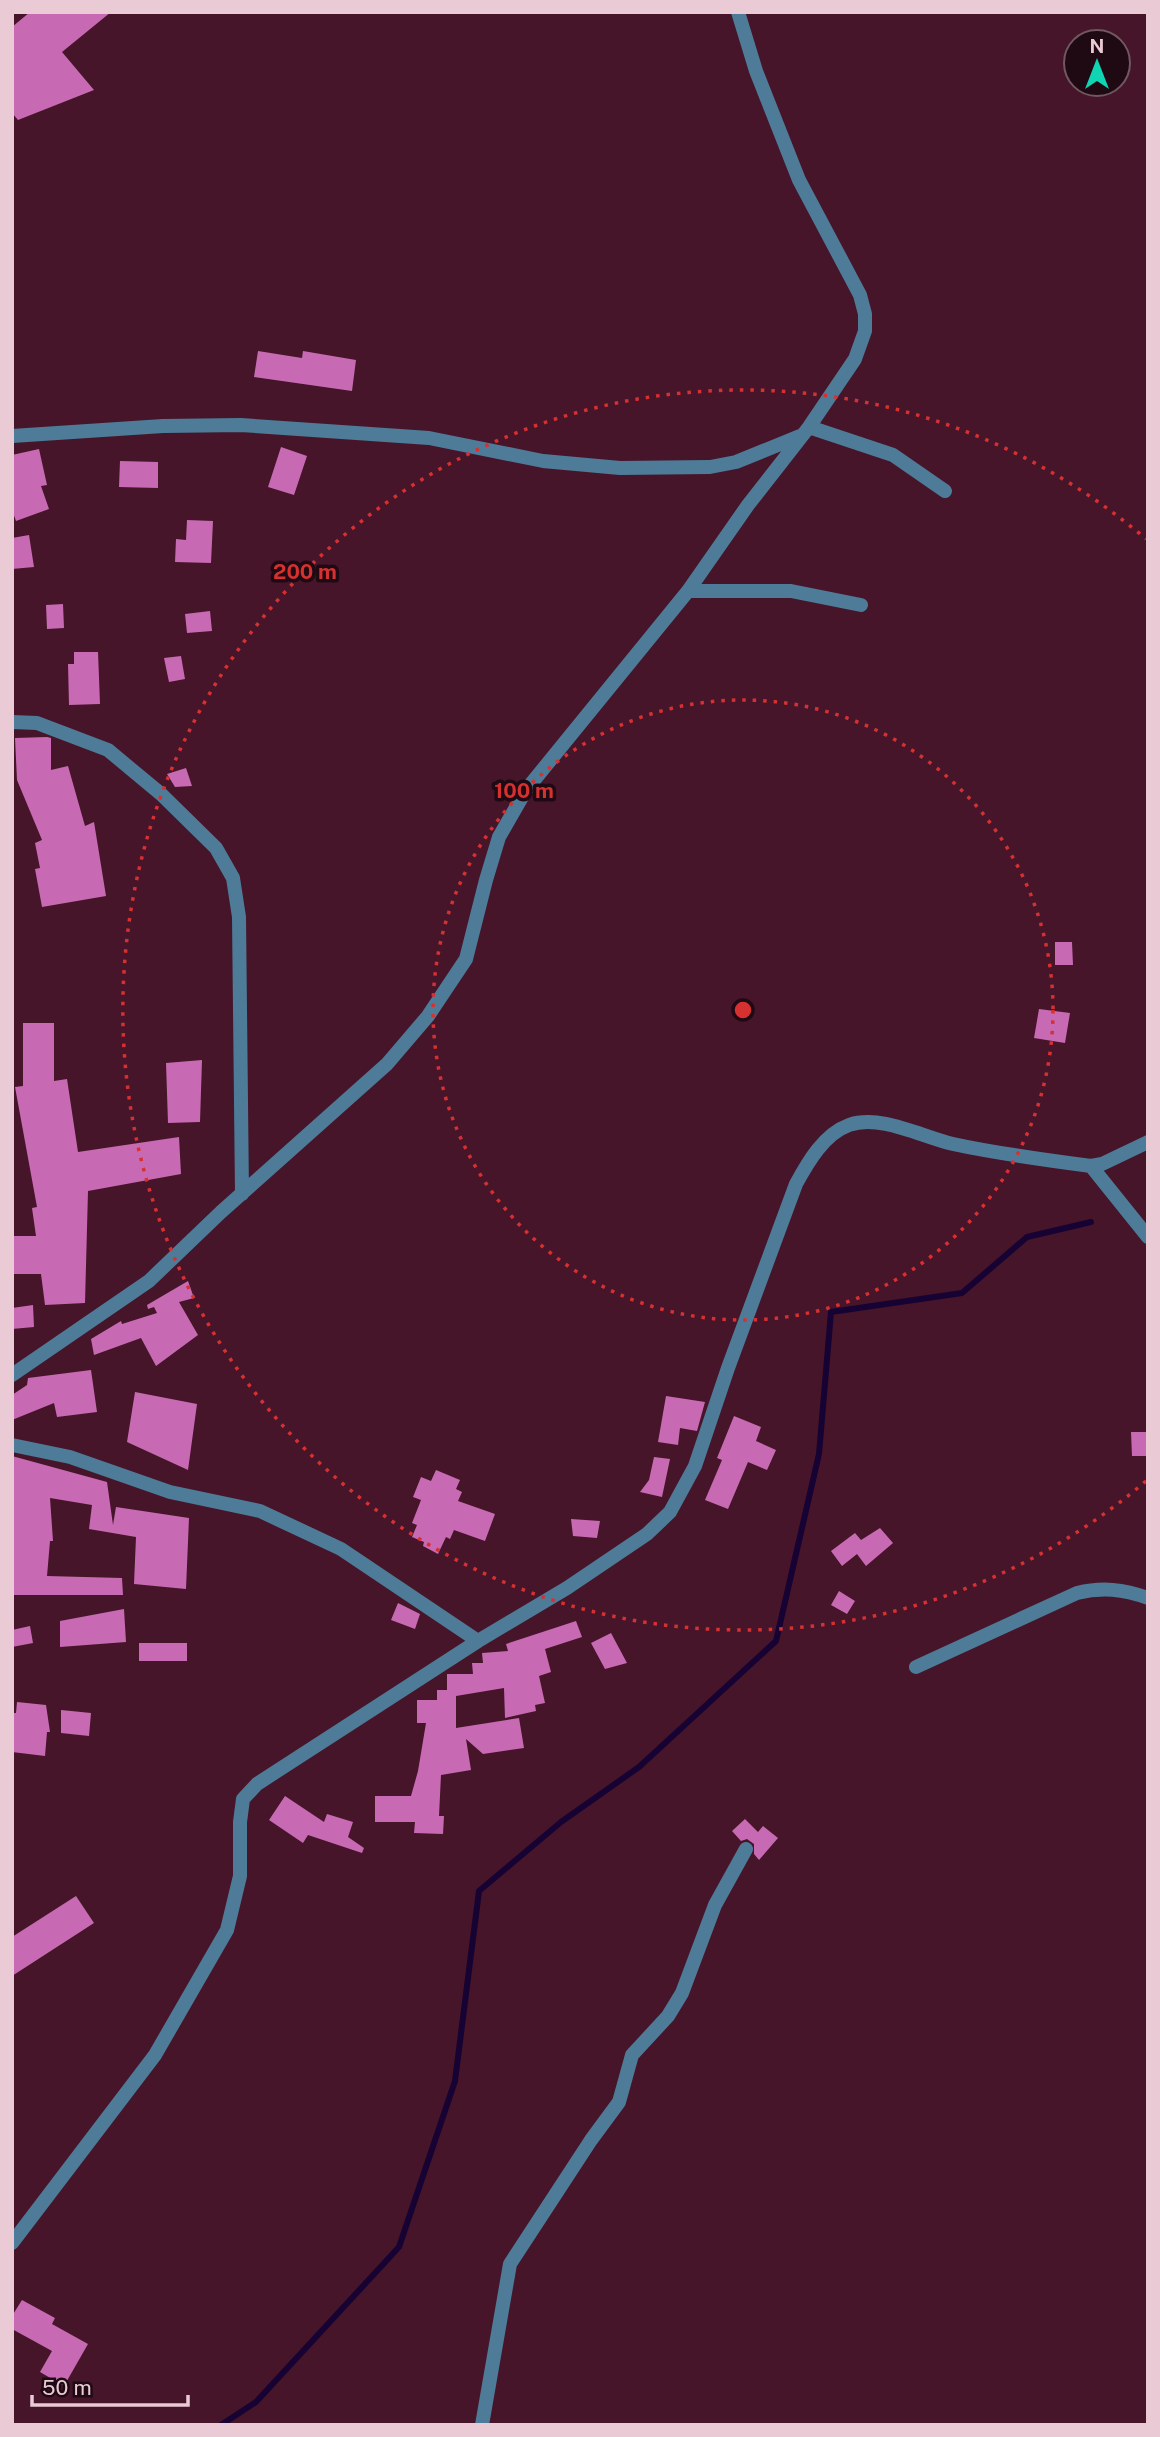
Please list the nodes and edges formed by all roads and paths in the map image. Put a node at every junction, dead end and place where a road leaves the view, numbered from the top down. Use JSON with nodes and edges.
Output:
{"nodes":[{"id":1,"x":738,"y":12,"type":"edge"},
{"id":2,"x":804,"y":432,"type":"junction"},
{"id":3,"x":12,"y":436,"type":"edge"},
{"id":4,"x":945,"y":491,"type":"dead end"},
{"id":5,"x":688,"y":591,"type":"junction"},
{"id":6,"x":861,"y":605,"type":"dead end"},
{"id":7,"x":12,"y":722,"type":"edge"},
{"id":8,"x":1148,"y":1142,"type":"edge"},
{"id":9,"x":1091,"y":1166,"type":"junction"},
{"id":10,"x":242,"y":1194,"type":"junction"},
{"id":11,"x":1148,"y":1237,"type":"edge"},
{"id":12,"x":12,"y":1375,"type":"edge"},
{"id":13,"x":12,"y":1445,"type":"edge"},
{"id":14,"x":1148,"y":1598,"type":"edge"},
{"id":15,"x":478,"y":1641,"type":"junction"},
{"id":16,"x":916,"y":1667,"type":"dead end"},
{"id":17,"x":746,"y":1849,"type":"dead end"},
{"id":18,"x":12,"y":2243,"type":"edge"},
{"id":19,"x":482,"y":2425,"type":"edge"}],
"edges":[{"from":1,"to":2,"type":"street"},
{"from":2,"to":3,"type":"street"},
{"from":2,"to":4,"type":"street"},
{"from":2,"to":5,"type":"street"},
{"from":5,"to":6,"type":"street"},
{"from":5,"to":10,"type":"street"},
{"from":7,"to":10,"type":"street"},
{"from":8,"to":9,"type":"street"},
{"from":9,"to":11,"type":"street"},
{"from":9,"to":15,"type":"street"},
{"from":10,"to":12,"type":"street"},
{"from":13,"to":15,"type":"street"},
{"from":14,"to":16,"type":"street"},
{"from":15,"to":18,"type":"street"},
{"from":17,"to":19,"type":"street"}]}
